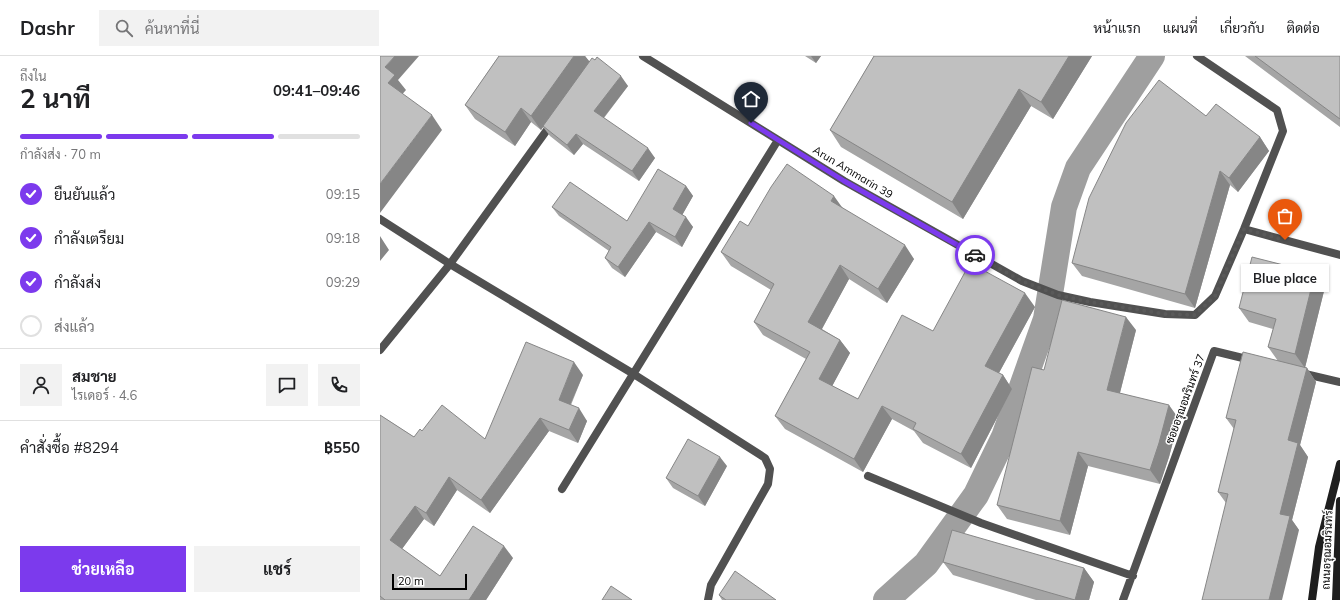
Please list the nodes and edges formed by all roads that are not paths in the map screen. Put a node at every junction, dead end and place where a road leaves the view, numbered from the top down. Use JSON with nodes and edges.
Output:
{"nodes":[{"id":1,"x":643,"y":56,"type":"edge"},
{"id":2,"x":1197,"y":56,"type":"edge"},
{"id":3,"x":555,"y":119,"type":"edge"},
{"id":4,"x":778,"y":140,"type":"junction"},
{"id":5,"x":380,"y":219,"type":"edge"},
{"id":6,"x":1244,"y":229,"type":"junction"},
{"id":7,"x":1340,"y":255,"type":"edge"},
{"id":8,"x":450,"y":264,"type":"junction"},
{"id":9,"x":380,"y":350,"type":"edge"},
{"id":10,"x":1259,"y":362,"type":"edge"},
{"id":11,"x":1296,"y":371,"type":"edge"},
{"id":12,"x":632,"y":373,"type":"junction"},
{"id":13,"x":1340,"y":382,"type":"edge"},
{"id":14,"x":1340,"y":464,"type":"edge"},
{"id":15,"x":868,"y":476,"type":"dead end"},
{"id":16,"x":562,"y":489,"type":"dead end"},
{"id":17,"x":1340,"y":501,"type":"edge"},
{"id":18,"x":1133,"y":576,"type":"junction"},
{"id":19,"x":708,"y":600,"type":"edge"},
{"id":20,"x":1123,"y":600,"type":"edge"},
{"id":21,"x":1312,"y":600,"type":"edge"},
{"id":22,"x":1336,"y":600,"type":"edge"}],
"edges":[{"from":1,"to":4,"type":"street","name":"Arun Ammarin 39"},
{"from":2,"to":6,"type":"street","name":"Arun Ammarin 39"},
{"from":3,"to":8,"type":"street"},
{"from":4,"to":6,"type":"street","name":"Arun Ammarin 39"},
{"from":4,"to":12,"type":"street"},
{"from":5,"to":8,"type":"street"},
{"from":6,"to":7,"type":"street"},
{"from":8,"to":9,"type":"street"},
{"from":8,"to":12,"type":"street"},
{"from":10,"to":18,"type":"street","name":"ซอยอรุณอมรินทร์ 37"},
{"from":11,"to":13,"type":"street"},
{"from":12,"to":16,"type":"street"},
{"from":12,"to":19,"type":"street"},
{"from":14,"to":21,"type":"main road"},
{"from":15,"to":18,"type":"street"},
{"from":17,"to":22,"type":"main road","name":"ถนนอรุณอมรินทร์"},
{"from":18,"to":20,"type":"street"}]}
